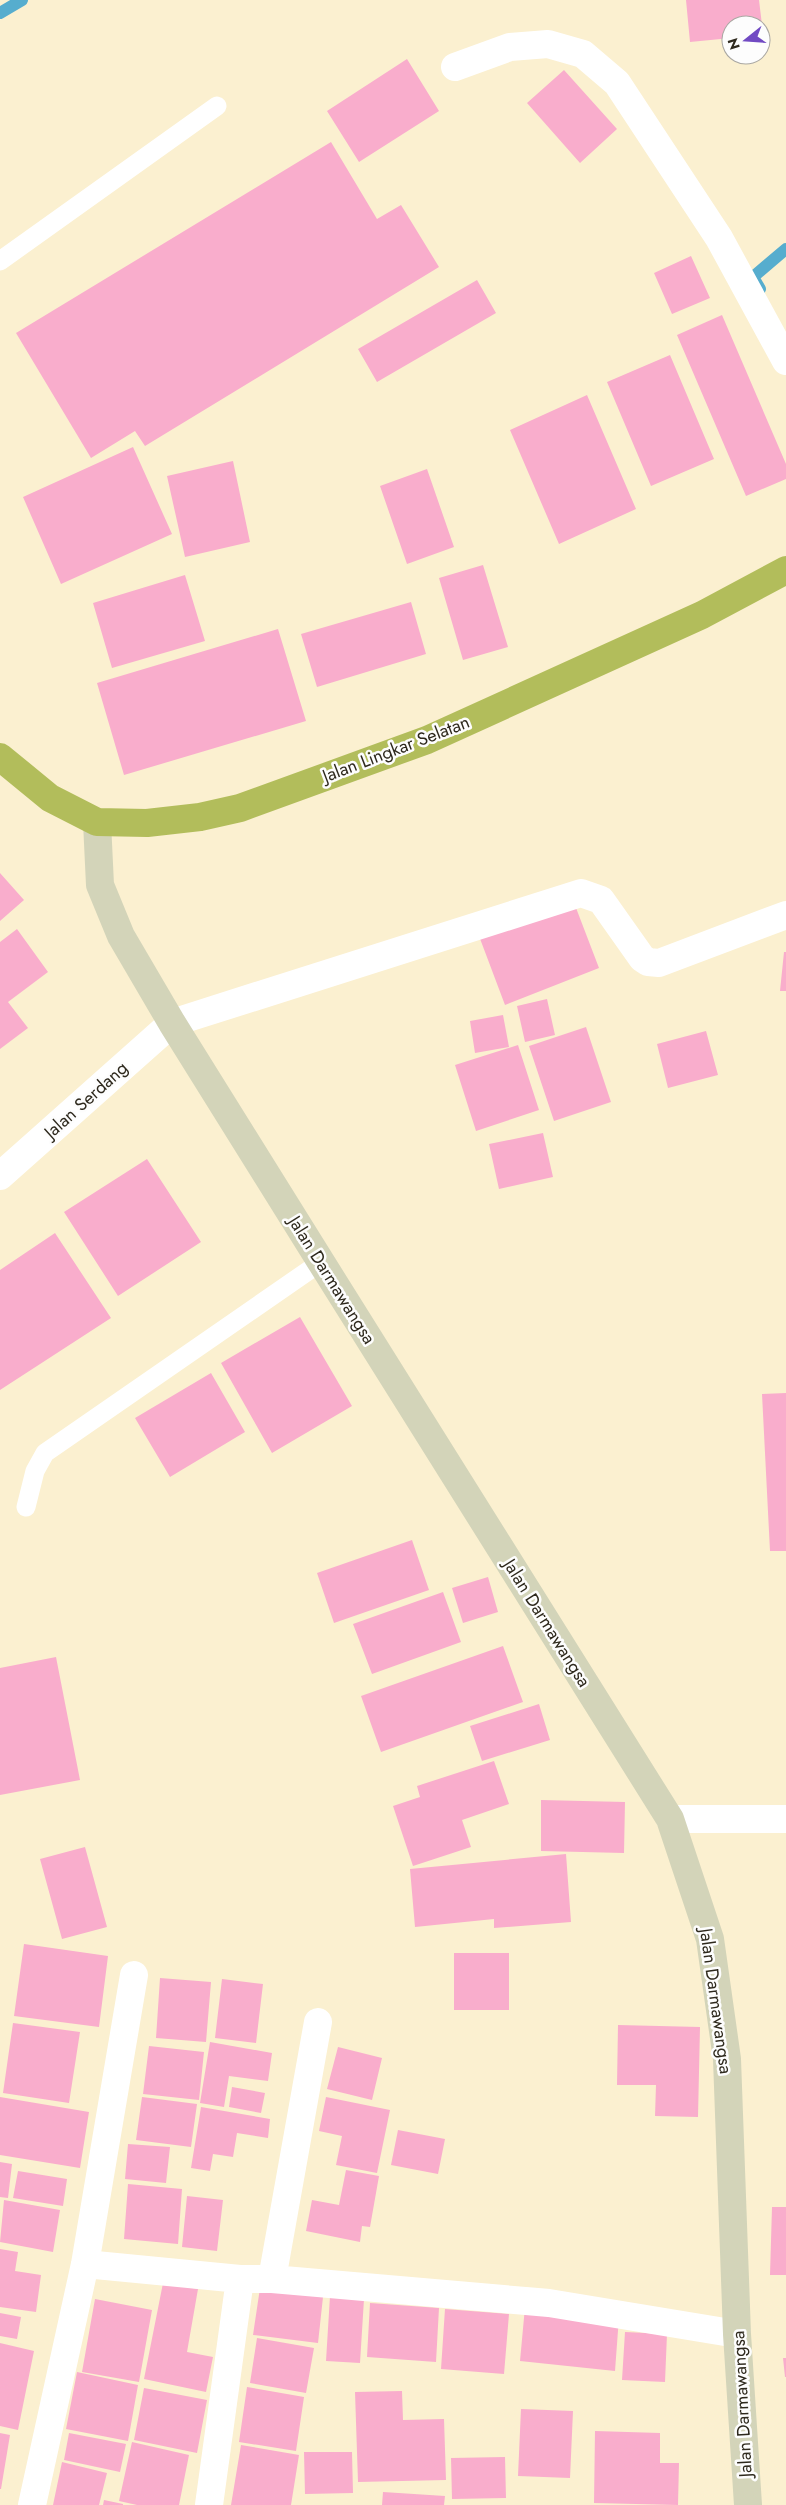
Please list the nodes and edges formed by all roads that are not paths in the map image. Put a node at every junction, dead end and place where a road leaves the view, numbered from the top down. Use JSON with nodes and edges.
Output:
{"nodes":[{"id":1,"x":455,"y":66,"type":"dead end"},
{"id":2,"x":217,"y":106,"type":"dead end"},
{"id":3,"x":0,"y":261,"type":"edge"},
{"id":4,"x":786,"y":361,"type":"edge"},
{"id":5,"x":786,"y":570,"type":"edge"},
{"id":6,"x":0,"y":757,"type":"edge"},
{"id":7,"x":97,"y":822,"type":"junction"},
{"id":8,"x":786,"y":915,"type":"edge"},
{"id":9,"x":172,"y":1023,"type":"junction"},
{"id":10,"x":0,"y":1176,"type":"edge"},
{"id":11,"x":321,"y":1262,"type":"junction"},
{"id":12,"x":26,"y":1507,"type":"dead end"},
{"id":13,"x":670,"y":1819,"type":"junction"},
{"id":14,"x":786,"y":1819,"type":"edge"},
{"id":15,"x":134,"y":1975,"type":"dead end"},
{"id":16,"x":318,"y":2022,"type":"dead end"},
{"id":17,"x":85,"y":2264,"type":"junction"},
{"id":18,"x":240,"y":2280,"type":"junction"},
{"id":19,"x":272,"y":2280,"type":"junction"},
{"id":20,"x":737,"y":2334,"type":"junction"},
{"id":21,"x":32,"y":2505,"type":"edge"},
{"id":22,"x":208,"y":2505,"type":"edge"},
{"id":23,"x":748,"y":2505,"type":"edge"}],
"edges":[{"from":1,"to":4,"type":"street"},
{"from":2,"to":3,"type":"lane"},
{"from":5,"to":7,"type":"highway","name":"Jalan Lingkar Selatan"},
{"from":6,"to":7,"type":"highway","name":"Jalan Lingkar Selatan"},
{"from":7,"to":9,"type":"main road","name":"Jalan Darmawangsa"},
{"from":8,"to":9,"type":"street"},
{"from":9,"to":10,"type":"street","name":"Jalan Serdang"},
{"from":9,"to":11,"type":"main road","name":"Jalan Darmawangsa"},
{"from":11,"to":12,"type":"lane"},
{"from":11,"to":13,"type":"main road","name":"Jalan Darmawangsa"},
{"from":13,"to":14,"type":"street"},
{"from":13,"to":20,"type":"main road","name":"Jalan Darmawangsa"},
{"from":15,"to":17,"type":"street"},
{"from":16,"to":19,"type":"street"},
{"from":17,"to":18,"type":"street"},
{"from":17,"to":21,"type":"street"},
{"from":18,"to":19,"type":"street"},
{"from":18,"to":22,"type":"street"},
{"from":19,"to":20,"type":"street"},
{"from":20,"to":23,"type":"main road","name":"Jalan Darmawangsa"}]}
